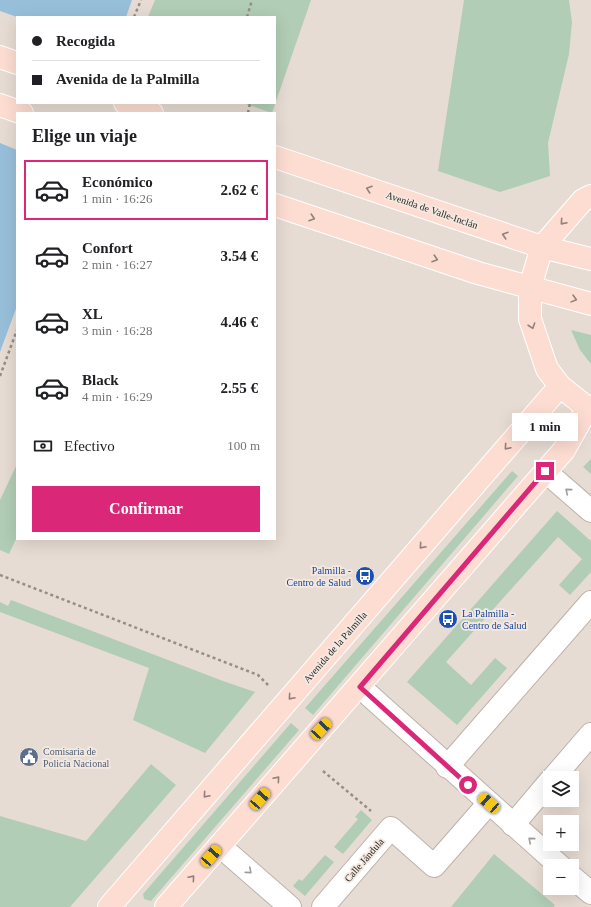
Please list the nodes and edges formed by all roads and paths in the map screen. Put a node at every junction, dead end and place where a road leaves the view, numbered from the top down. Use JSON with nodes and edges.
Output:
{"nodes":[{"id":1,"x":141,"y":0,"type":"edge"},
{"id":2,"x":252,"y":0,"type":"edge"},
{"id":3,"x":134,"y":16,"type":"edge"},
{"id":4,"x":247,"y":16,"type":"edge"},
{"id":5,"x":0,"y":57,"type":"edge"},
{"id":6,"x":16,"y":63,"type":"edge"},
{"id":7,"x":128,"y":104,"type":"edge"},
{"id":8,"x":0,"y":105,"type":"edge"},
{"id":9,"x":19,"y":112,"type":"edge"},
{"id":10,"x":149,"y":112,"type":"edge"},
{"id":11,"x":276,"y":157,"type":"edge"},
{"id":12,"x":591,"y":196,"type":"edge"},
{"id":13,"x":276,"y":205,"type":"edge"},
{"id":14,"x":542,"y":247,"type":"junction"},
{"id":15,"x":591,"y":259,"type":"edge"},
{"id":16,"x":530,"y":287,"type":"junction"},
{"id":17,"x":591,"y":304,"type":"edge"},
{"id":18,"x":16,"y":333,"type":"edge"},
{"id":19,"x":0,"y":376,"type":"edge"},
{"id":20,"x":560,"y":386,"type":"junction"},
{"id":21,"x":589,"y":410,"type":"edge"},
{"id":22,"x":545,"y":471,"type":"junction"},
{"id":23,"x":591,"y":511,"type":"edge"},
{"id":24,"x":0,"y":575,"type":"edge"},
{"id":25,"x":591,"y":602,"type":"edge"},
{"id":26,"x":360,"y":687,"type":"junction"},
{"id":27,"x":272,"y":688,"type":"dead end"},
{"id":28,"x":591,"y":734,"type":"edge"},
{"id":29,"x":447,"y":767,"type":"junction"},
{"id":30,"x":323,"y":770,"type":"dead end"},
{"id":31,"x":559,"y":771,"type":"edge"},
{"id":32,"x":543,"y":789,"type":"edge"},
{"id":33,"x":489,"y":803,"type":"junction"},
{"id":34,"x":513,"y":824,"type":"junction"},
{"id":35,"x":391,"y":828,"type":"junction"},
{"id":36,"x":220,"y":846,"type":"junction"},
{"id":37,"x":552,"y":859,"type":"edge"},
{"id":38,"x":579,"y":883,"type":"edge"},
{"id":39,"x":591,"y":893,"type":"edge"},
{"id":40,"x":110,"y":907,"type":"edge"},
{"id":41,"x":166,"y":907,"type":"edge"},
{"id":42,"x":290,"y":907,"type":"edge"},
{"id":43,"x":323,"y":907,"type":"edge"}],
"edges":[{"from":1,"to":3,"type":"path"},
{"from":2,"to":4,"type":"path"},
{"from":5,"to":6,"type":"main road"},
{"from":7,"to":10,"type":"main road"},
{"from":8,"to":9,"type":"main road"},
{"from":14,"to":11,"type":"main road","name":"Avenida de Valle-Inclán","one_way":true},
{"from":12,"to":14,"type":"main road","one_way":true},
{"from":13,"to":16,"type":"main road","one_way":true},
{"from":14,"to":15,"type":"main road","name":"Avenida de Valle-Inclán"},
{"from":14,"to":16,"type":"main road"},
{"from":16,"to":17,"type":"main road","one_way":true},
{"from":16,"to":20,"type":"main road","one_way":true},
{"from":18,"to":19,"type":"path"},
{"from":20,"to":21,"type":"main road"},
{"from":20,"to":40,"type":"main road","name":"Avenida de la Palmilla","one_way":true},
{"from":21,"to":22,"type":"main road"},
{"from":23,"to":22,"type":"street","one_way":true},
{"from":22,"to":26,"type":"main road"},
{"from":24,"to":27,"type":"path"},
{"from":25,"to":29,"type":"street"},
{"from":26,"to":29,"type":"street"},
{"from":36,"to":26,"type":"main road","one_way":true},
{"from":28,"to":31,"type":"street"},
{"from":29,"to":33,"type":"street"},
{"from":30,"to":35,"type":"path"},
{"from":32,"to":34,"type":"street"},
{"from":33,"to":34,"type":"street"},
{"from":33,"to":35,"type":"street","name":"Calle Jándula"},
{"from":37,"to":34,"type":"street","one_way":true},
{"from":35,"to":43,"type":"street","name":"Calle Jándula"},
{"from":41,"to":36,"type":"main road","one_way":true},
{"from":36,"to":42,"type":"street","one_way":true},
{"from":38,"to":39,"type":"street"}]}
